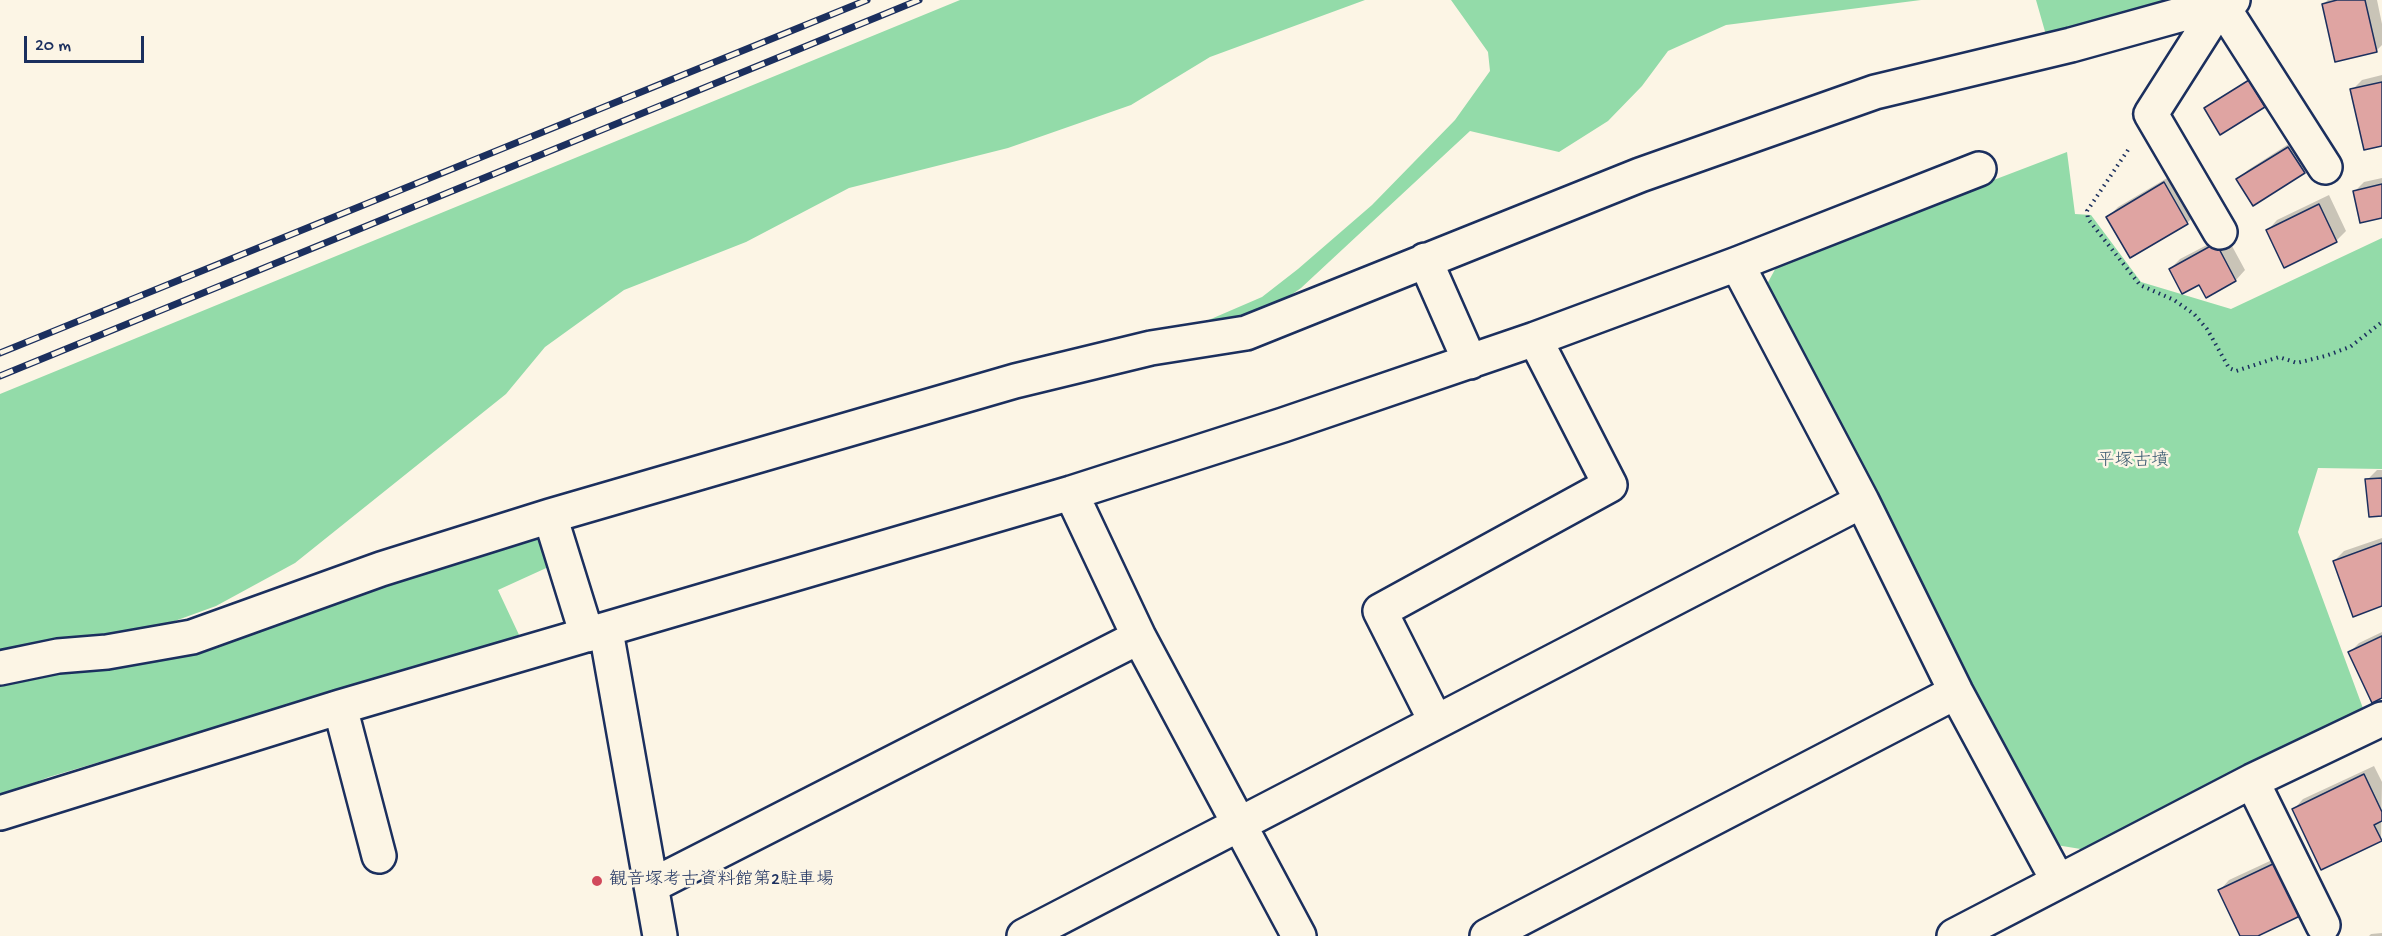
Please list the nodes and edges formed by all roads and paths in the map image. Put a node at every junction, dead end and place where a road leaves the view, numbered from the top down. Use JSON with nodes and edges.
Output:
{"nodes":[{"id":1,"x":2227,"y":2,"type":"edge"},
{"id":2,"x":2151,"y":114,"type":"junction"},
{"id":3,"x":2325,"y":167,"type":"dead end"},
{"id":4,"x":1978,"y":169,"type":"dead end"},
{"id":5,"x":2220,"y":232,"type":"dead end"},
{"id":6,"x":1425,"y":260,"type":"junction"},
{"id":7,"x":1737,"y":264,"type":"junction"},
{"id":8,"x":2382,"y":322,"type":"edge"},
{"id":9,"x":1534,"y":339,"type":"junction"},
{"id":10,"x":1470,"y":362,"type":"junction"},
{"id":11,"x":1071,"y":493,"type":"junction"},
{"id":12,"x":1862,"y":501,"type":"junction"},
{"id":13,"x":550,"y":516,"type":"junction"},
{"id":14,"x":596,"y":632,"type":"junction"},
{"id":15,"x":1139,"y":637,"type":"junction"},
{"id":16,"x":0,"y":668,"type":"edge"},
{"id":17,"x":1956,"y":692,"type":"junction"},
{"id":18,"x":340,"y":706,"type":"junction"},
{"id":19,"x":2382,"y":719,"type":"edge"},
{"id":20,"x":1436,"y":723,"type":"junction"},
{"id":21,"x":2252,"y":781,"type":"junction"},
{"id":22,"x":0,"y":813,"type":"edge"},
{"id":23,"x":1237,"y":824,"type":"junction"},
{"id":24,"x":379,"y":856,"type":"dead end"},
{"id":25,"x":2058,"y":882,"type":"junction"},
{"id":26,"x":651,"y":886,"type":"junction"},
{"id":27,"x":2323,"y":925,"type":"dead end"},
{"id":28,"x":660,"y":936,"type":"edge"},
{"id":29,"x":1024,"y":936,"type":"edge"},
{"id":30,"x":1299,"y":936,"type":"edge"},
{"id":31,"x":1487,"y":936,"type":"edge"},
{"id":32,"x":1954,"y":936,"type":"edge"}],
"edges":[{"from":1,"to":2,"type":"street"},
{"from":1,"to":3,"type":"street"},
{"from":1,"to":6,"type":"street"},
{"from":2,"to":5,"type":"street"},
{"from":2,"to":8,"type":"path"},
{"from":4,"to":7,"type":"street"},
{"from":6,"to":10,"type":"street"},
{"from":6,"to":13,"type":"street"},
{"from":7,"to":9,"type":"street"},
{"from":7,"to":12,"type":"street"},
{"from":9,"to":10,"type":"street"},
{"from":9,"to":20,"type":"street"},
{"from":10,"to":11,"type":"street"},
{"from":11,"to":14,"type":"street"},
{"from":11,"to":15,"type":"street"},
{"from":12,"to":17,"type":"street"},
{"from":12,"to":20,"type":"street"},
{"from":13,"to":14,"type":"street"},
{"from":13,"to":16,"type":"street"},
{"from":14,"to":18,"type":"street"},
{"from":14,"to":26,"type":"street"},
{"from":15,"to":23,"type":"street"},
{"from":15,"to":26,"type":"street"},
{"from":17,"to":25,"type":"street"},
{"from":17,"to":31,"type":"street"},
{"from":18,"to":22,"type":"street"},
{"from":18,"to":24,"type":"street"},
{"from":19,"to":21,"type":"street"},
{"from":20,"to":23,"type":"street"},
{"from":21,"to":25,"type":"street"},
{"from":21,"to":27,"type":"street"},
{"from":23,"to":29,"type":"street"},
{"from":23,"to":30,"type":"street"},
{"from":25,"to":32,"type":"street"},
{"from":26,"to":28,"type":"street"}]}
